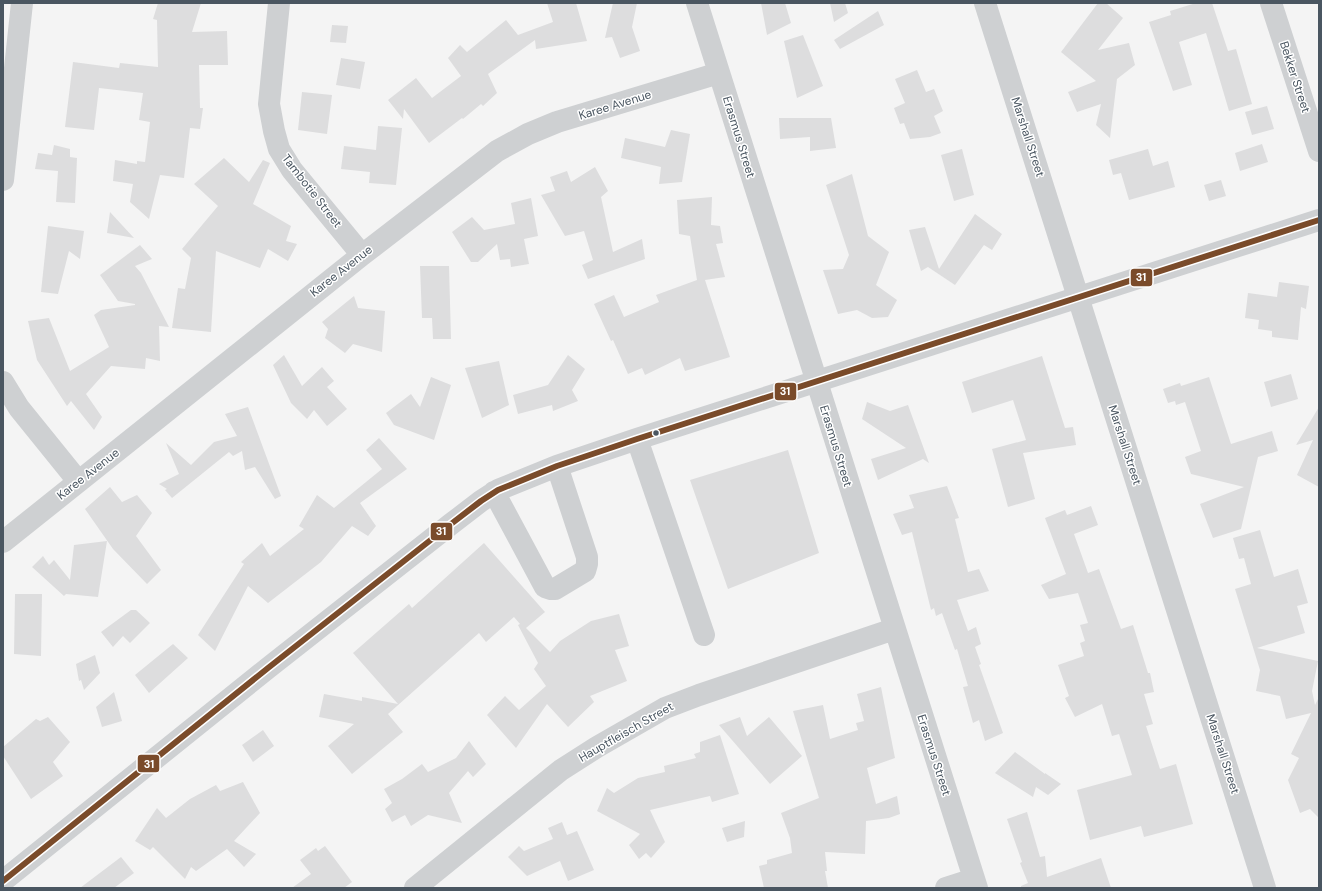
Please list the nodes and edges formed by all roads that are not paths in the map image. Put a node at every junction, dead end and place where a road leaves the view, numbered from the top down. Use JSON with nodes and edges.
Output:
{"nodes":[{"id":1,"x":22,"y":3,"type":"edge"},
{"id":2,"x":279,"y":3,"type":"edge"},
{"id":3,"x":697,"y":3,"type":"edge"},
{"id":4,"x":985,"y":3,"type":"edge"},
{"id":5,"x":1271,"y":3,"type":"edge"},
{"id":6,"x":719,"y":73,"type":"junction"},
{"id":7,"x":1319,"y":151,"type":"edge"},
{"id":8,"x":3,"y":180,"type":"edge"},
{"id":9,"x":1319,"y":220,"type":"edge"},
{"id":10,"x":362,"y":255,"type":"junction"},
{"id":11,"x":1078,"y":297,"type":"junction"},
{"id":12,"x":816,"y":381,"type":"junction"},
{"id":13,"x":3,"y":382,"type":"edge"},
{"id":14,"x":637,"y":439,"type":"junction"},
{"id":15,"x":556,"y":466,"type":"junction"},
{"id":16,"x":78,"y":481,"type":"junction"},
{"id":17,"x":494,"y":492,"type":"junction"},
{"id":18,"x":3,"y":542,"type":"edge"},
{"id":19,"x":894,"y":629,"type":"junction"},
{"id":20,"x":704,"y":635,"type":"dead end"},
{"id":21,"x":3,"y":881,"type":"edge"},
{"id":22,"x":975,"y":884,"type":"edge"},
{"id":23,"x":415,"y":888,"type":"edge"},
{"id":24,"x":946,"y":888,"type":"edge"},
{"id":25,"x":1265,"y":888,"type":"edge"}],
"edges":[{"from":1,"to":8,"type":"street"},
{"from":2,"to":10,"type":"street","name":"Tambotie Street"},
{"from":3,"to":6,"type":"street","name":"Erasmus Street"},
{"from":4,"to":11,"type":"street","name":"Marshall Street"},
{"from":5,"to":7,"type":"street","name":"Bekker Street"},
{"from":6,"to":10,"type":"street","name":"Karee Avenue"},
{"from":6,"to":12,"type":"street","name":"Erasmus Street"},
{"from":9,"to":11,"type":"street"},
{"from":10,"to":16,"type":"street","name":"Karee Avenue"},
{"from":11,"to":12,"type":"street"},
{"from":11,"to":25,"type":"street","name":"Marshall Street"},
{"from":12,"to":14,"type":"street"},
{"from":12,"to":19,"type":"street","name":"Erasmus Street"},
{"from":13,"to":16,"type":"street"},
{"from":14,"to":15,"type":"street"},
{"from":14,"to":20,"type":"street"},
{"from":15,"to":17,"type":"street"},
{"from":15,"to":17,"type":"street"},
{"from":16,"to":18,"type":"street","name":"Karee Avenue"},
{"from":17,"to":21,"type":"street"},
{"from":19,"to":22,"type":"street","name":"Erasmus Street"},
{"from":19,"to":23,"type":"street","name":"Hauptfleisch Street"},
{"from":22,"to":24,"type":"street"}]}
